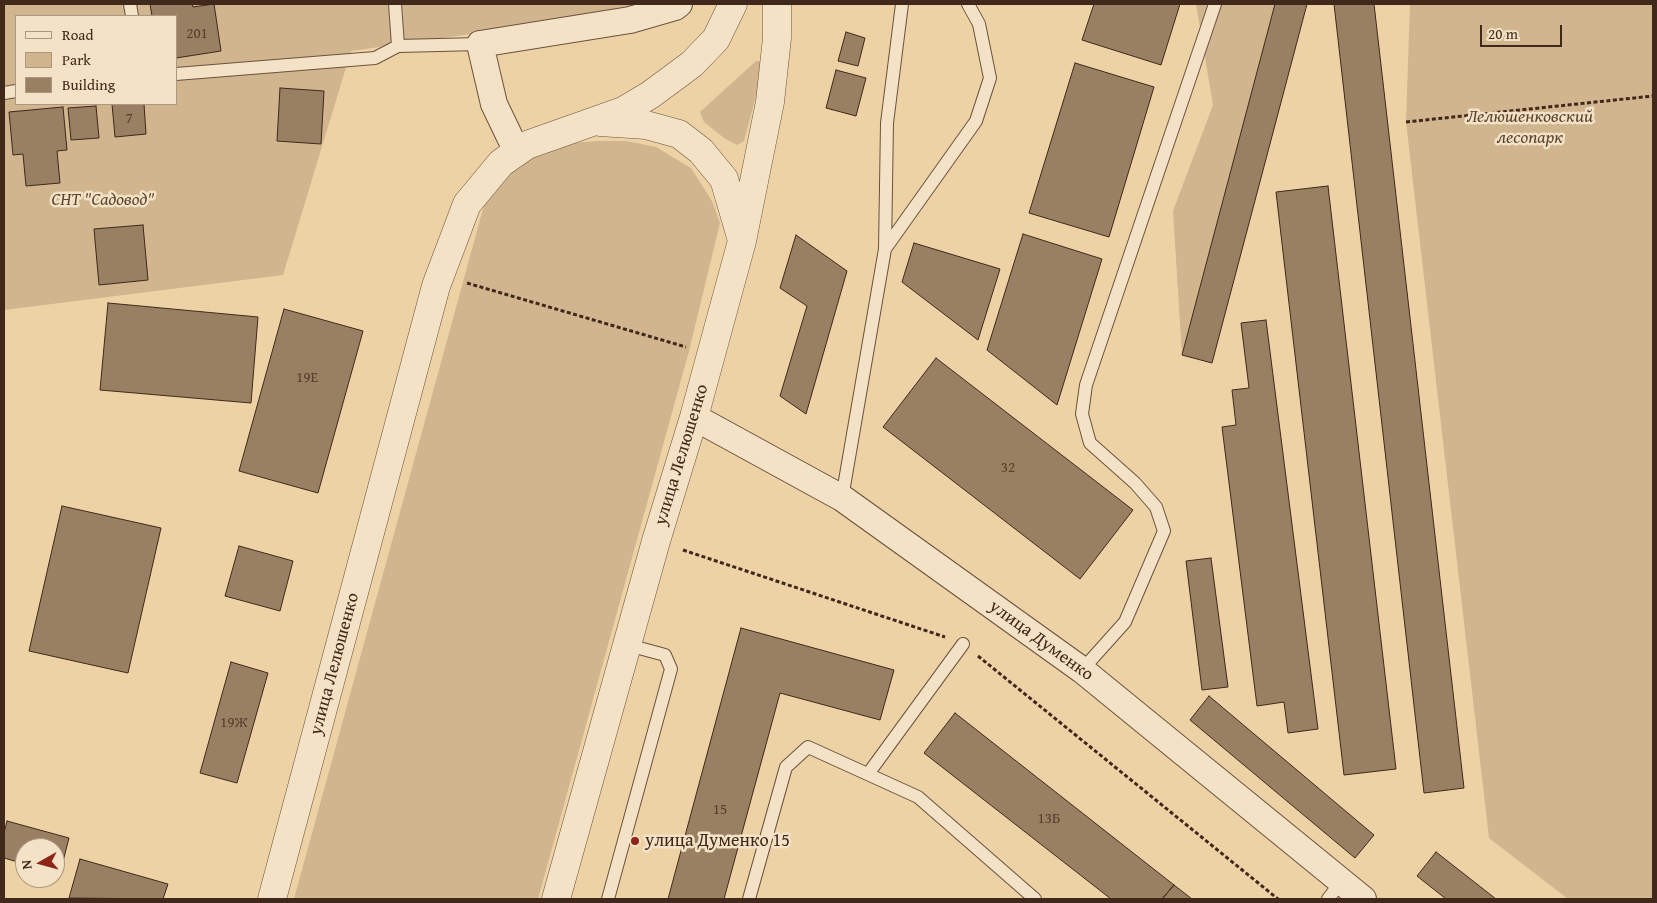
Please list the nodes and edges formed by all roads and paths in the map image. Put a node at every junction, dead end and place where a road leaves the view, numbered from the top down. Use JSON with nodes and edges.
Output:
{"nodes":[{"id":1,"x":395,"y":4,"type":"edge"},
{"id":2,"x":733,"y":4,"type":"edge"},
{"id":3,"x":777,"y":4,"type":"edge"},
{"id":4,"x":902,"y":4,"type":"edge"},
{"id":5,"x":968,"y":4,"type":"edge"},
{"id":6,"x":1214,"y":4,"type":"edge"},
{"id":7,"x":677,"y":6,"type":"edge"},
{"id":8,"x":480,"y":44,"type":"junction"},
{"id":9,"x":398,"y":46,"type":"junction"},
{"id":10,"x":178,"y":74,"type":"edge"},
{"id":11,"x":1653,"y":96,"type":"edge"},
{"id":12,"x":593,"y":122,"type":"junction"},
{"id":13,"x":1406,"y":122,"type":"dead end"},
{"id":14,"x":517,"y":152,"type":"junction"},
{"id":15,"x":742,"y":241,"type":"junction"},
{"id":16,"x":885,"y":250,"type":"junction"},
{"id":17,"x":440,"y":275,"type":"junction"},
{"id":18,"x":711,"y":354,"type":"junction"},
{"id":19,"x":694,"y":417,"type":"junction"},
{"id":20,"x":842,"y":498,"type":"junction"},
{"id":21,"x":656,"y":541,"type":"junction"},
{"id":22,"x":963,"y":644,"type":"junction"},
{"id":23,"x":628,"y":645,"type":"junction"},
{"id":24,"x":1082,"y":670,"type":"junction"},
{"id":25,"x":868,"y":774,"type":"junction"},
{"id":26,"x":1334,"y":891,"type":"edge"},
{"id":27,"x":272,"y":899,"type":"edge"},
{"id":28,"x":556,"y":899,"type":"edge"},
{"id":29,"x":608,"y":899,"type":"edge"},
{"id":30,"x":749,"y":899,"type":"edge"},
{"id":31,"x":1035,"y":899,"type":"edge"},
{"id":32,"x":1278,"y":899,"type":"edge"},
{"id":33,"x":1364,"y":899,"type":"edge"}],
"edges":[{"from":1,"to":9,"type":"lane"},
{"from":2,"to":12,"type":"street"},
{"from":3,"to":15,"type":"street","name":"улица Лелюшенко"},
{"from":4,"to":16,"type":"lane"},
{"from":5,"to":16,"type":"lane"},
{"from":6,"to":24,"type":"lane"},
{"from":7,"to":8,"type":"street"},
{"from":8,"to":9,"type":"lane"},
{"from":8,"to":14,"type":"street"},
{"from":9,"to":10,"type":"lane"},
{"from":11,"to":13,"type":"path"},
{"from":12,"to":14,"type":"street","name":"улица Лелюшенко"},
{"from":12,"to":15,"type":"street"},
{"from":14,"to":17,"type":"street","name":"улица Лелюшенко"},
{"from":15,"to":18,"type":"street","name":"улица Лелюшенко"},
{"from":16,"to":20,"type":"lane"},
{"from":17,"to":18,"type":"path"},
{"from":17,"to":27,"type":"street","name":"улица Лелюшенко"},
{"from":18,"to":19,"type":"street","name":"улица Лелюшенко"},
{"from":19,"to":20,"type":"street","name":"улица Думенко"},
{"from":19,"to":21,"type":"street","name":"улица Лелюшенко"},
{"from":20,"to":24,"type":"street","name":"улица Думенко"},
{"from":21,"to":22,"type":"path"},
{"from":21,"to":23,"type":"street","name":"улица Лелюшенко"},
{"from":22,"to":25,"type":"lane"},
{"from":22,"to":32,"type":"path"},
{"from":23,"to":28,"type":"street","name":"улица Лелюшенко"},
{"from":23,"to":29,"type":"lane"},
{"from":24,"to":26,"type":"street","name":"улица Думенко"},
{"from":25,"to":30,"type":"lane"},
{"from":25,"to":31,"type":"lane"},
{"from":26,"to":33,"type":"street","name":"улица Думенко"}]}
